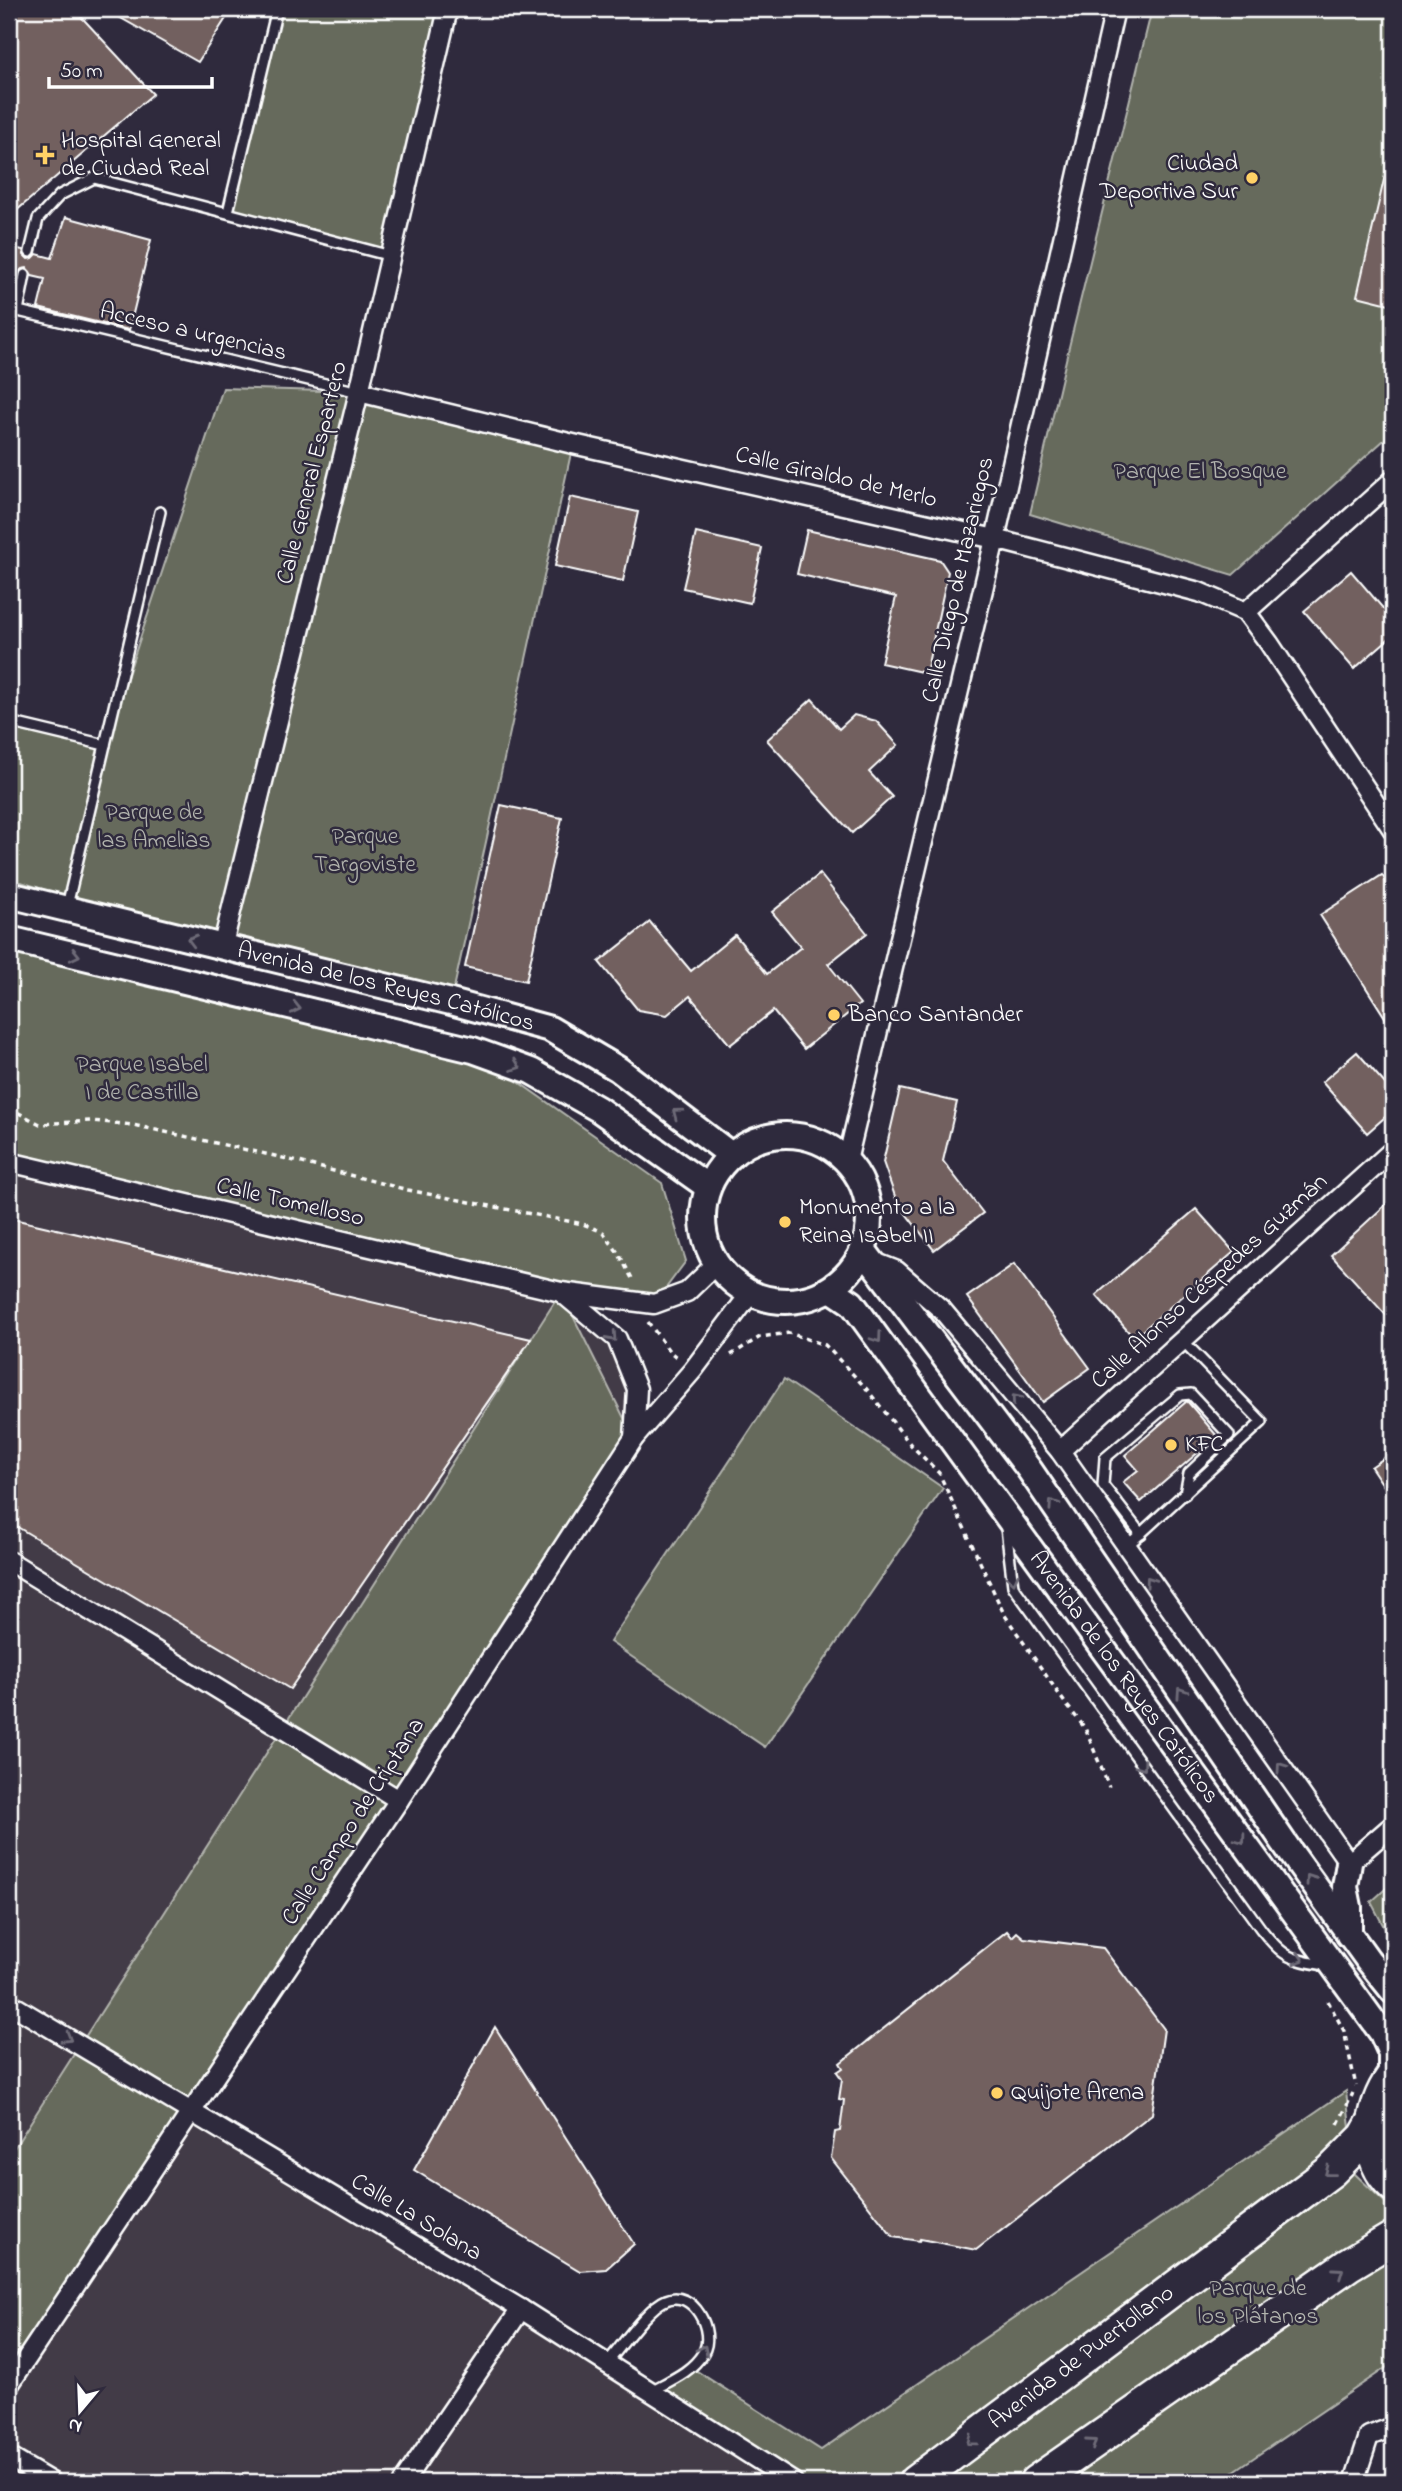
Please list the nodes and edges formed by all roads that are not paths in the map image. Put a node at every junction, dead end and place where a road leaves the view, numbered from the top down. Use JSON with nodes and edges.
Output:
{"nodes":[{"id":1,"x":277,"y":9,"type":"edge"},
{"id":2,"x":448,"y":9,"type":"edge"},
{"id":3,"x":1115,"y":9,"type":"edge"},
{"id":4,"x":229,"y":212,"type":"junction"},
{"id":5,"x":30,"y":252,"type":"dead end"},
{"id":6,"x":391,"y":256,"type":"junction"},
{"id":7,"x":25,"y":275,"type":"dead end"},
{"id":8,"x":359,"y":392,"type":"junction"},
{"id":9,"x":1393,"y":480,"type":"edge"},
{"id":10,"x":160,"y":512,"type":"dead end"},
{"id":11,"x":995,"y":539,"type":"junction"},
{"id":12,"x":1246,"y":612,"type":"junction"},
{"id":13,"x":9,"y":722,"type":"edge"},
{"id":14,"x":105,"y":745,"type":"junction"},
{"id":15,"x":1393,"y":830,"type":"edge"},
{"id":16,"x":9,"y":895,"type":"edge"},
{"id":17,"x":67,"y":908,"type":"junction"},
{"id":18,"x":9,"y":939,"type":"edge"},
{"id":19,"x":222,"y":948,"type":"junction"},
{"id":20,"x":1393,"y":1150,"type":"edge"},
{"id":21,"x":731,"y":1155,"type":"junction"},
{"id":22,"x":847,"y":1161,"type":"junction"},
{"id":23,"x":9,"y":1162,"type":"edge"},
{"id":24,"x":708,"y":1188,"type":"junction"},
{"id":25,"x":867,"y":1256,"type":"junction"},
{"id":26,"x":716,"y":1264,"type":"junction"},
{"id":27,"x":831,"y":1289,"type":"junction"},
{"id":28,"x":561,"y":1292,"type":"junction"},
{"id":29,"x":750,"y":1294,"type":"junction"},
{"id":30,"x":1183,"y":1341,"type":"junction"},
{"id":31,"x":634,"y":1438,"type":"junction"},
{"id":32,"x":1060,"y":1451,"type":"junction"},
{"id":33,"x":1185,"y":1494,"type":"junction"},
{"id":34,"x":1004,"y":1512,"type":"junction"},
{"id":35,"x":1140,"y":1534,"type":"junction"},
{"id":36,"x":1126,"y":1548,"type":"junction"},
{"id":37,"x":9,"y":1561,"type":"edge"},
{"id":38,"x":400,"y":1800,"type":"junction"},
{"id":39,"x":1393,"y":1825,"type":"edge"},
{"id":40,"x":1349,"y":1863,"type":"junction"},
{"id":41,"x":1349,"y":1935,"type":"junction"},
{"id":42,"x":1339,"y":1973,"type":"junction"},
{"id":43,"x":1393,"y":1991,"type":"edge"},
{"id":44,"x":9,"y":2003,"type":"edge"},
{"id":45,"x":1392,"y":2078,"type":"edge"},
{"id":46,"x":192,"y":2112,"type":"junction"},
{"id":47,"x":1374,"y":2121,"type":"junction"},
{"id":48,"x":1393,"y":2185,"type":"edge"},
{"id":49,"x":1393,"y":2238,"type":"edge"},
{"id":50,"x":521,"y":2309,"type":"junction"},
{"id":51,"x":607,"y":2363,"type":"junction"},
{"id":52,"x":9,"y":2385,"type":"edge"},
{"id":53,"x":650,"y":2391,"type":"junction"},
{"id":54,"x":1393,"y":2427,"type":"edge"},
{"id":55,"x":9,"y":2457,"type":"edge"},
{"id":56,"x":51,"y":2482,"type":"edge"},
{"id":57,"x":402,"y":2482,"type":"edge"},
{"id":58,"x":793,"y":2482,"type":"edge"},
{"id":59,"x":915,"y":2482,"type":"edge"},
{"id":60,"x":1035,"y":2482,"type":"edge"},
{"id":61,"x":1354,"y":2482,"type":"edge"}],
"edges":[{"from":1,"to":4,"type":"lane"},
{"from":2,"to":6,"type":"street","name":"Calle General Espartero"},
{"from":3,"to":11,"type":"street","name":"Calle Diego de Mazariegos"},
{"from":4,"to":5,"type":"lane"},
{"from":4,"to":6,"type":"lane"},
{"from":6,"to":8,"type":"street","name":"Calle General Espartero"},
{"from":7,"to":8,"type":"lane","name":"Acceso a urgencias"},
{"from":8,"to":11,"type":"street","name":"Calle Giraldo de Merlo"},
{"from":8,"to":19,"type":"street","name":"Calle General Espartero"},
{"from":9,"to":12,"type":"street"},
{"from":10,"to":14,"type":"lane"},
{"from":11,"to":12,"type":"street","name":"Calle Giraldo de Merlo"},
{"from":11,"to":22,"type":"street","name":"Calle Diego de Mazariegos"},
{"from":12,"to":15,"type":"street","name":"Calle Giraldo de Merlo"},
{"from":13,"to":14,"type":"lane"},
{"from":14,"to":17,"type":"lane"},
{"from":16,"to":17,"type":"main road","name":"Avenida de los Reyes Católicos"},
{"from":19,"to":17,"type":"main road","name":"Avenida de los Reyes Católicos","one_way":true},
{"from":18,"to":24,"type":"main road","name":"Avenida de los Reyes Católicos","one_way":true},
{"from":21,"to":19,"type":"main road","name":"Avenida de los Reyes Católicos","one_way":true},
{"from":20,"to":30,"type":"street","name":"Calle Alonso Céspedes Guzmán"},
{"from":21,"to":22,"type":"main road"},
{"from":21,"to":24,"type":"main road"},
{"from":22,"to":25,"type":"main road"},
{"from":23,"to":28,"type":"street","name":"Calle Tomelloso"},
{"from":24,"to":26,"type":"main road"},
{"from":25,"to":27,"type":"main road"},
{"from":32,"to":25,"type":"street","one_way":true},
{"from":41,"to":25,"type":"main road","name":"Avenida de los Reyes Católicos","one_way":true},
{"from":26,"to":28,"type":"street","name":"Calle Tomelloso"},
{"from":26,"to":29,"type":"main road"},
{"from":27,"to":29,"type":"main road"},
{"from":27,"to":34,"type":"main road","name":"Avenida de los Reyes Católicos","one_way":true},
{"from":28,"to":31,"type":"street","name":"Calle Tomelloso","one_way":true},
{"from":29,"to":31,"type":"street","name":"Calle Campo de Criptana"},
{"from":30,"to":32,"type":"street","name":"Calle Alonso Céspedes Guzmán"},
{"from":30,"to":33,"type":"lane"},
{"from":31,"to":38,"type":"street","name":"Calle Campo de Criptana"},
{"from":32,"to":36,"type":"street"},
{"from":33,"to":35,"type":"lane"},
{"from":33,"to":35,"type":"lane"},
{"from":34,"to":42,"type":"main road","name":"Avenida de los Reyes Católicos","one_way":true},
{"from":34,"to":42,"type":"lane","one_way":true},
{"from":35,"to":36,"type":"lane"},
{"from":40,"to":36,"type":"street","one_way":true},
{"from":37,"to":38,"type":"street"},
{"from":38,"to":46,"type":"street","name":"Calle Campo de Criptana"},
{"from":39,"to":40,"type":"street"},
{"from":40,"to":41,"type":"main road"},
{"from":41,"to":43,"type":"main road","name":"Avenida de los Reyes Católicos"},
{"from":42,"to":45,"type":"main road","name":"Avenida de los Reyes Católicos"},
{"from":44,"to":46,"type":"street","name":"Calle La Solana","one_way":true},
{"from":45,"to":47,"type":"highway"},
{"from":46,"to":50,"type":"street","name":"Calle La Solana"},
{"from":46,"to":52,"type":"street","name":"Calle Campo de Criptana"},
{"from":47,"to":48,"type":"highway"},
{"from":47,"to":59,"type":"highway","name":"Avenida de Puertollano","one_way":true},
{"from":60,"to":49,"type":"highway","one_way":true},
{"from":50,"to":51,"type":"street","name":"Calle La Solana"},
{"from":50,"to":57,"type":"street"},
{"from":51,"to":53,"type":"street","name":"Calle La Solana"},
{"from":53,"to":51,"type":"lane","one_way":true},
{"from":53,"to":58,"type":"street","name":"Calle La Solana"},
{"from":54,"to":61,"type":"street"},
{"from":55,"to":56,"type":"street"}]}
